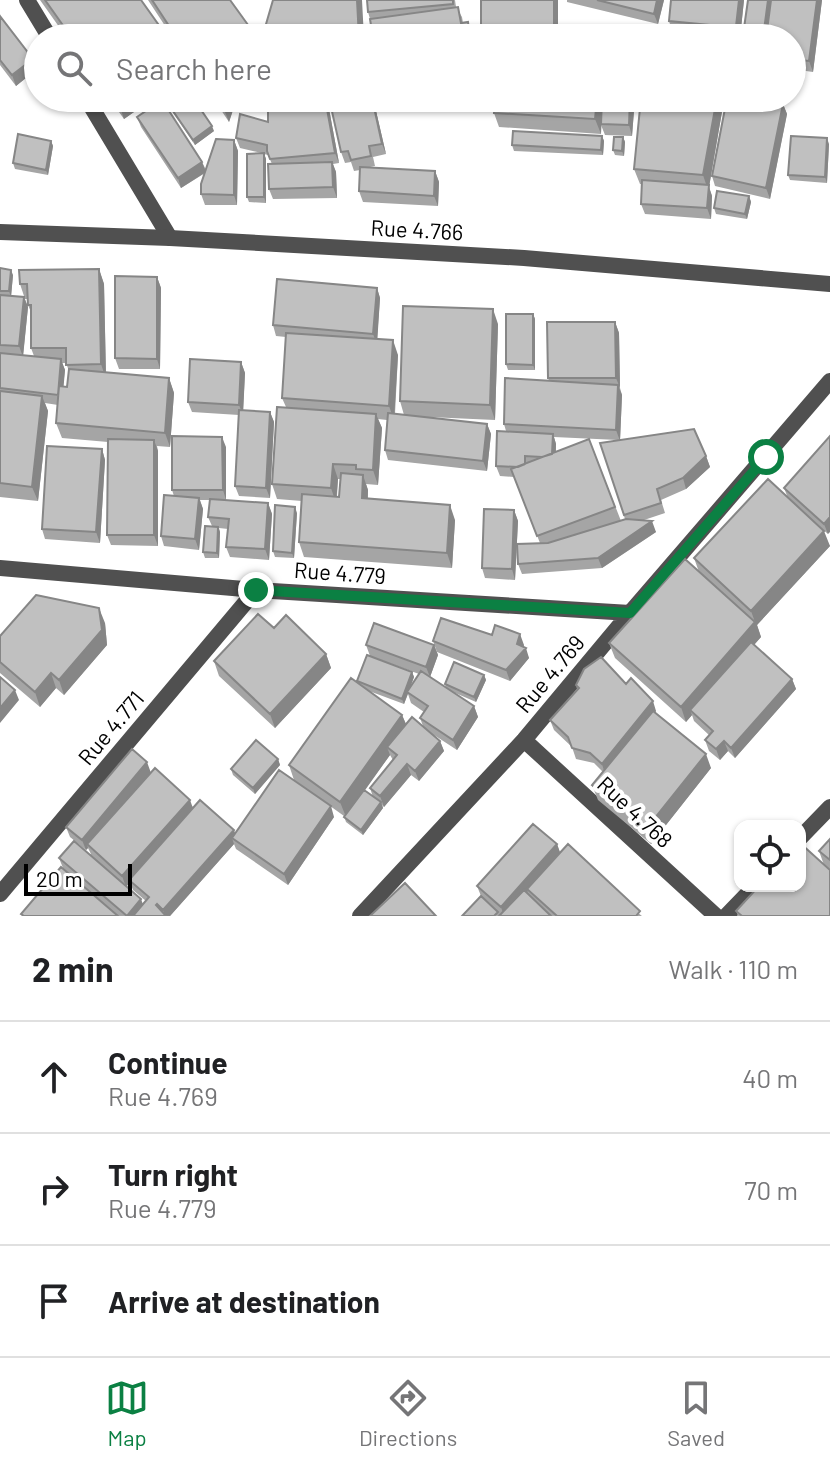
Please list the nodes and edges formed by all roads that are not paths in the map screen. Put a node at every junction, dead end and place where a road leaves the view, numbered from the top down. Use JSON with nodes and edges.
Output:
{"nodes":[{"id":1,"x":27,"y":0,"type":"edge"},
{"id":2,"x":42,"y":24,"type":"edge"},
{"id":3,"x":94,"y":112,"type":"edge"},
{"id":4,"x":0,"y":232,"type":"edge"},
{"id":5,"x":170,"y":238,"type":"junction"},
{"id":6,"x":830,"y":284,"type":"edge"},
{"id":7,"x":830,"y":381,"type":"edge"},
{"id":8,"x":0,"y":568,"type":"edge"},
{"id":9,"x":256,"y":590,"type":"junction"},
{"id":10,"x":630,"y":613,"type":"junction"},
{"id":11,"x":524,"y":740,"type":"junction"},
{"id":12,"x":830,"y":807,"type":"edge"},
{"id":13,"x":806,"y":832,"type":"edge"},
{"id":14,"x":749,"y":892,"type":"edge"},
{"id":15,"x":0,"y":894,"type":"edge"},
{"id":16,"x":360,"y":916,"type":"edge"},
{"id":17,"x":716,"y":916,"type":"edge"},
{"id":18,"x":726,"y":916,"type":"edge"}],
"edges":[{"from":1,"to":2,"type":"street"},
{"from":3,"to":5,"type":"street"},
{"from":4,"to":5,"type":"street","name":"Rue 4.766"},
{"from":5,"to":6,"type":"street","name":"Rue 4.766"},
{"from":7,"to":10,"type":"street","name":"Rue 4.769"},
{"from":8,"to":9,"type":"street","name":"Rue 4.779"},
{"from":9,"to":10,"type":"street","name":"Rue 4.779"},
{"from":9,"to":15,"type":"street","name":"Rue 4.771"},
{"from":10,"to":11,"type":"street","name":"Rue 4.769"},
{"from":11,"to":16,"type":"street","name":"Rue 4.769"},
{"from":11,"to":17,"type":"street","name":"Rue 4.768"},
{"from":12,"to":13,"type":"street"},
{"from":14,"to":18,"type":"street"}]}
